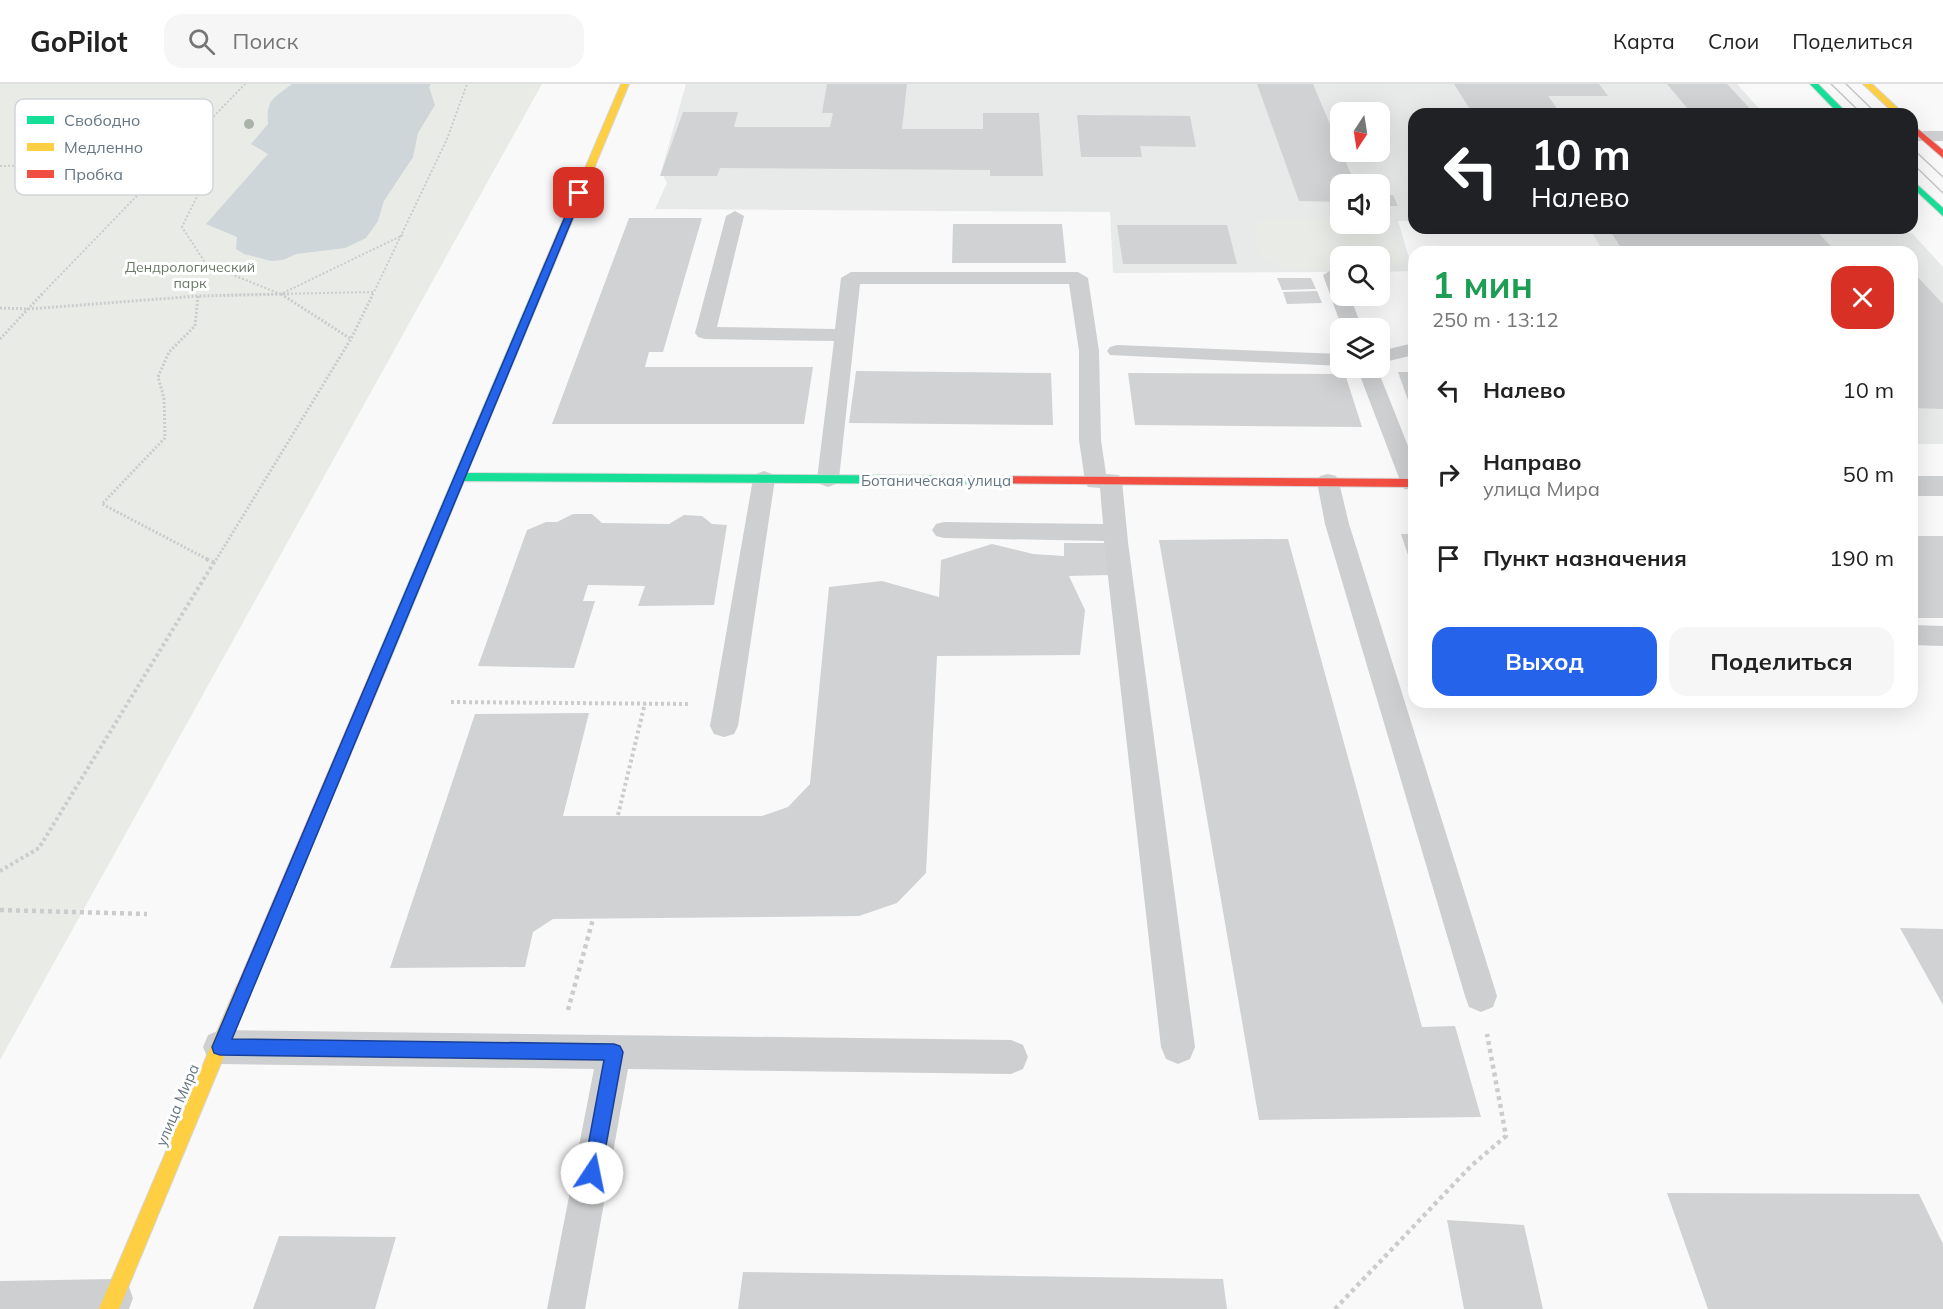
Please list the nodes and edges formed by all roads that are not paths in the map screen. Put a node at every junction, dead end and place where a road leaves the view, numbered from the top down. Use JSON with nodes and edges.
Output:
{"nodes":[{"id":1,"x":625,"y":84,"type":"edge"},
{"id":2,"x":1814,"y":84,"type":"edge"},
{"id":3,"x":1868,"y":84,"type":"edge"},
{"id":4,"x":1838,"y":108,"type":"edge"},
{"id":5,"x":1894,"y":108,"type":"edge"},
{"id":6,"x":1918,"y":132,"type":"edge"},
{"id":7,"x":1918,"y":134,"type":"edge"},
{"id":8,"x":1943,"y":136,"type":"edge"},
{"id":9,"x":1943,"y":154,"type":"edge"},
{"id":10,"x":1918,"y":188,"type":"edge"},
{"id":11,"x":1943,"y":213,"type":"edge"},
{"id":12,"x":735,"y":216,"type":"dead end"},
{"id":13,"x":844,"y":334,"type":"junction"},
{"id":14,"x":1408,"y":350,"type":"edge"},
{"id":15,"x":1117,"y":351,"type":"dead end"},
{"id":16,"x":1390,"y":355,"type":"edge"},
{"id":17,"x":1330,"y":360,"type":"edge"},
{"id":18,"x":1370,"y":378,"type":"edge"},
{"id":19,"x":1408,"y":471,"type":"edge"},
{"id":20,"x":458,"y":477,"type":"junction"},
{"id":21,"x":764,"y":479,"type":"junction"},
{"id":22,"x":828,"y":480,"type":"junction"},
{"id":23,"x":1103,"y":481,"type":"junction"},
{"id":24,"x":1328,"y":482,"type":"junction"},
{"id":25,"x":1408,"y":483,"type":"edge"},
{"id":26,"x":1918,"y":486,"type":"edge"},
{"id":27,"x":1943,"y":486,"type":"edge"},
{"id":28,"x":944,"y":530,"type":"dead end"},
{"id":29,"x":1116,"y":533,"type":"junction"},
{"id":30,"x":1918,"y":635,"type":"edge"},
{"id":31,"x":1943,"y":636,"type":"edge"},
{"id":32,"x":726,"y":715,"type":"road end"},
{"id":33,"x":1481,"y":996,"type":"road end"},
{"id":34,"x":220,"y":1047,"type":"junction"},
{"id":35,"x":1178,"y":1047,"type":"dead end"},
{"id":36,"x":614,"y":1052,"type":"junction"},
{"id":37,"x":1011,"y":1057,"type":"dead end"},
{"id":38,"x":0,"y":1300,"type":"edge"},
{"id":39,"x":111,"y":1303,"type":"edge"},
{"id":40,"x":566,"y":1309,"type":"edge"}],
"edges":[{"from":1,"to":20,"type":"street","name":"улица Мира"},
{"from":2,"to":4,"type":"street"},
{"from":3,"to":5,"type":"street"},
{"from":6,"to":8,"type":"lane"},
{"from":7,"to":9,"type":"street"},
{"from":10,"to":11,"type":"street"},
{"from":12,"to":13,"type":"lane"},
{"from":13,"to":22,"type":"lane"},
{"from":13,"to":23,"type":"lane"},
{"from":14,"to":16,"type":"lane"},
{"from":15,"to":17,"type":"lane"},
{"from":18,"to":19,"type":"lane"},
{"from":20,"to":21,"type":"street","name":"Ботаническая улица"},
{"from":20,"to":34,"type":"street","name":"улица Мира"},
{"from":21,"to":22,"type":"street","name":"Ботаническая улица"},
{"from":21,"to":32,"type":"lane"},
{"from":22,"to":23,"type":"street","name":"Ботаническая улица"},
{"from":23,"to":24,"type":"street","name":"Ботаническая улица"},
{"from":23,"to":29,"type":"lane"},
{"from":24,"to":25,"type":"street","name":"Ботаническая улица"},
{"from":24,"to":33,"type":"lane"},
{"from":26,"to":27,"type":"street"},
{"from":28,"to":29,"type":"lane"},
{"from":29,"to":35,"type":"lane"},
{"from":30,"to":31,"type":"lane"},
{"from":34,"to":36,"type":"lane"},
{"from":34,"to":39,"type":"street","name":"улица Мира"},
{"from":36,"to":37,"type":"lane"},
{"from":36,"to":40,"type":"lane"},
{"from":38,"to":39,"type":"lane"}]}
